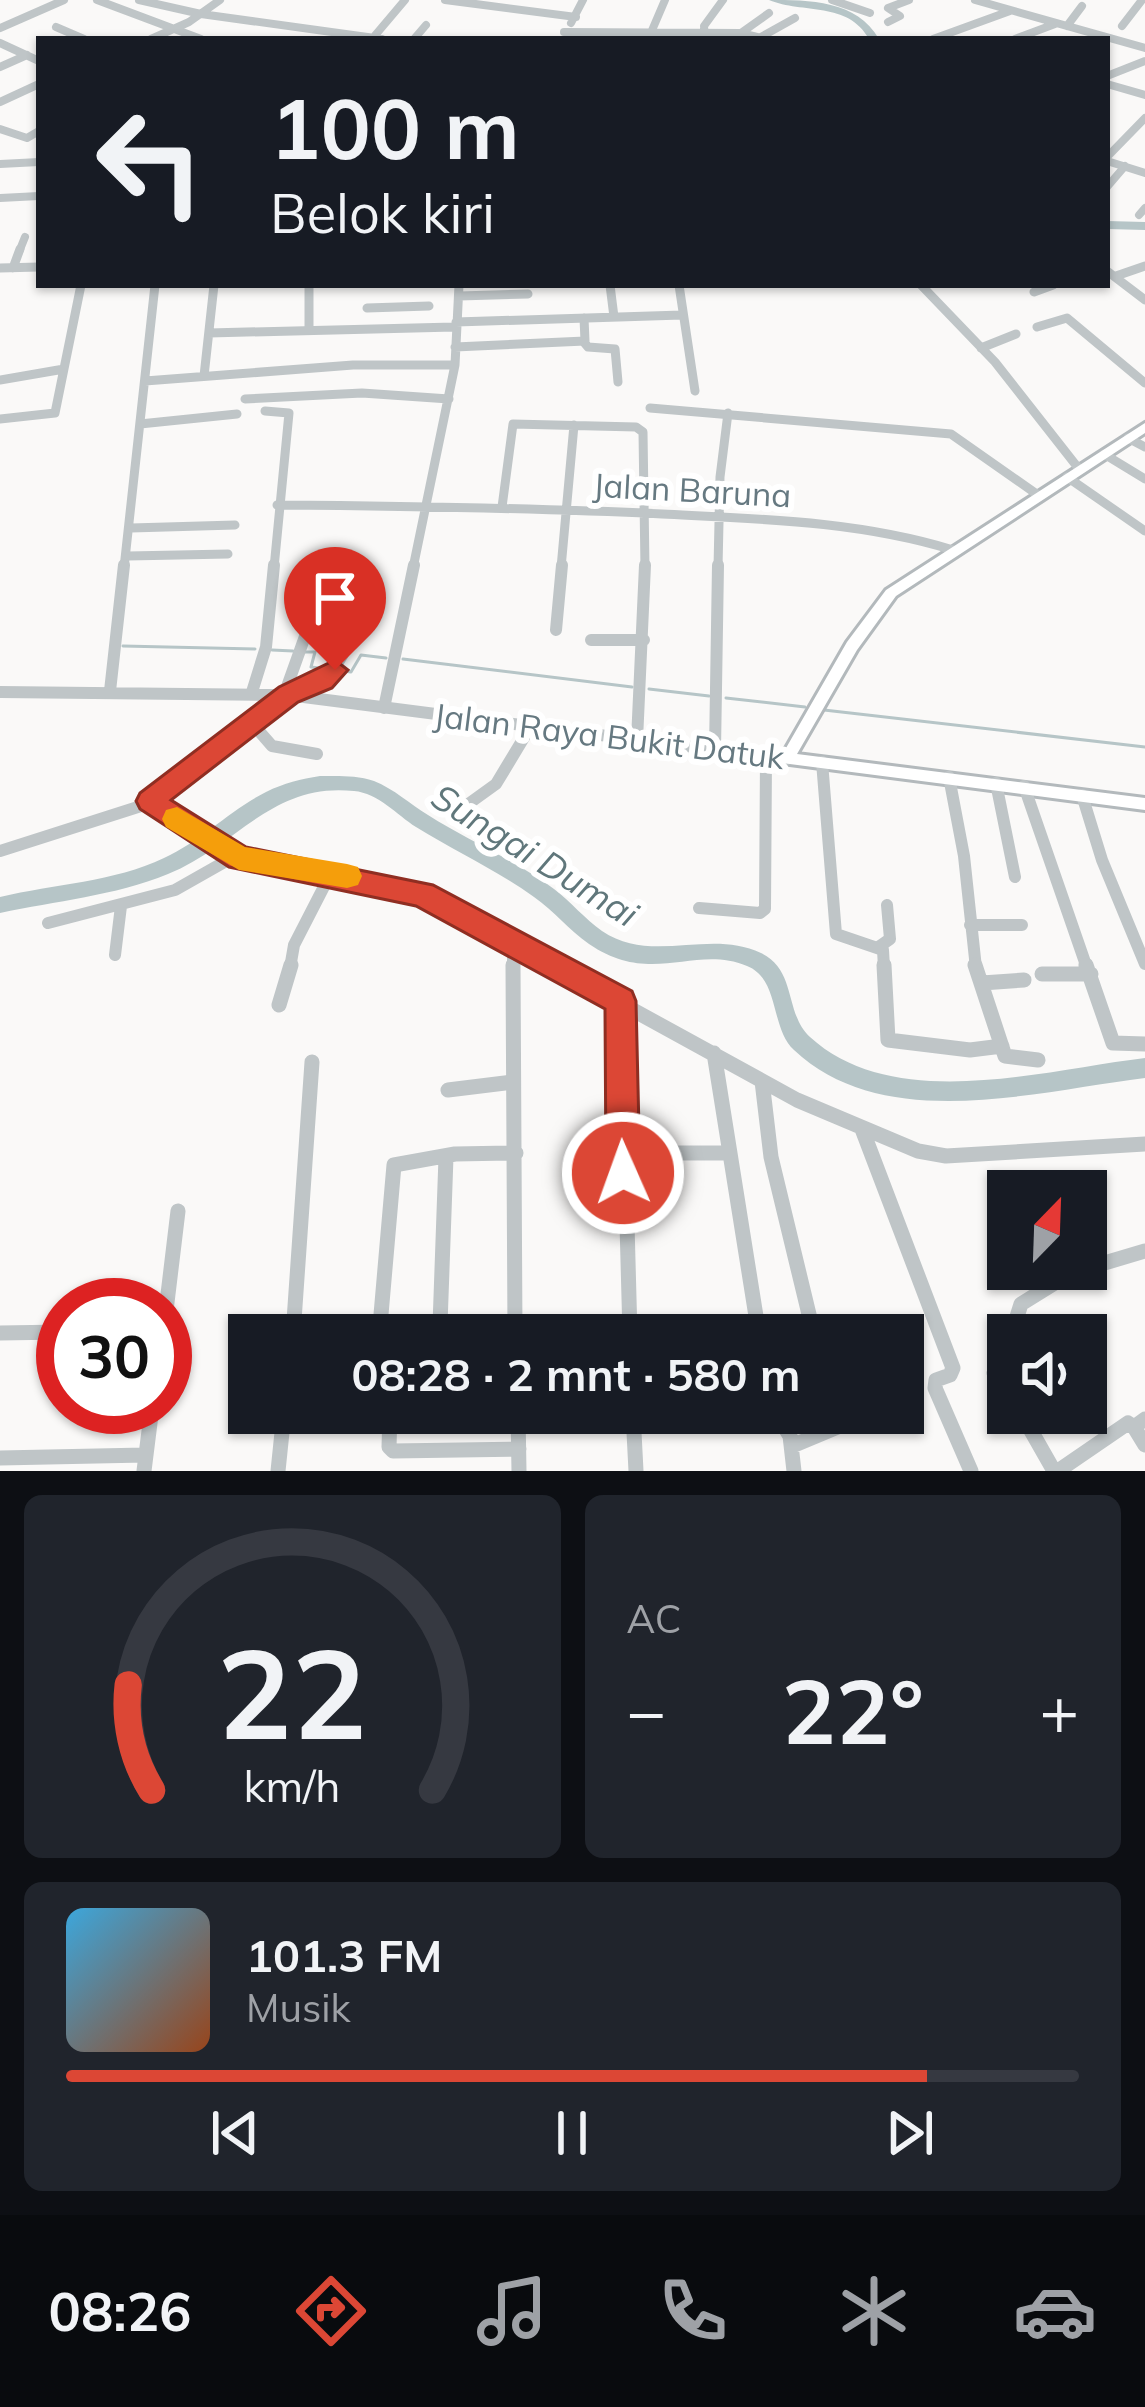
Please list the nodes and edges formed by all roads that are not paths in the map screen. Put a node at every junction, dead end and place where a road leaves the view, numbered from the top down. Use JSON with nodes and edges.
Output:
{"nodes":[{"id":1,"x":64,"y":0,"type":"edge"},
{"id":2,"x":97,"y":0,"type":"edge"},
{"id":3,"x":139,"y":0,"type":"edge"},
{"id":4,"x":220,"y":0,"type":"edge"},
{"id":5,"x":405,"y":0,"type":"edge"},
{"id":6,"x":445,"y":0,"type":"edge"},
{"id":7,"x":583,"y":0,"type":"edge"},
{"id":8,"x":664,"y":0,"type":"edge"},
{"id":9,"x":723,"y":0,"type":"edge"},
{"id":10,"x":838,"y":0,"type":"edge"},
{"id":11,"x":909,"y":0,"type":"edge"},
{"id":12,"x":975,"y":0,"type":"edge"},
{"id":13,"x":1142,"y":0,"type":"edge"},
{"id":14,"x":1082,"y":6,"type":"dead end"},
{"id":15,"x":1011,"y":10,"type":"junction"},
{"id":16,"x":769,"y":13,"type":"dead end"},
{"id":17,"x":201,"y":14,"type":"junction"},
{"id":18,"x":870,"y":14,"type":"dead end"},
{"id":19,"x":576,"y":17,"type":"junction"},
{"id":20,"x":795,"y":18,"type":"dead end"},
{"id":21,"x":888,"y":22,"type":"dead end"},
{"id":22,"x":1056,"y":23,"type":"junction"},
{"id":23,"x":426,"y":25,"type":"dead end"},
{"id":24,"x":1067,"y":26,"type":"junction"},
{"id":25,"x":1122,"y":26,"type":"dead end"},
{"id":26,"x":56,"y":27,"type":"dead end"},
{"id":27,"x":0,"y":28,"type":"edge"},
{"id":28,"x":173,"y":30,"type":"junction"},
{"id":29,"x":741,"y":33,"type":"junction"},
{"id":30,"x":1089,"y":33,"type":"junction"},
{"id":31,"x":650,"y":35,"type":"junction"},
{"id":32,"x":77,"y":36,"type":"edge"},
{"id":33,"x":158,"y":36,"type":"edge"},
{"id":34,"x":192,"y":36,"type":"edge"},
{"id":35,"x":358,"y":36,"type":"edge"},
{"id":36,"x":374,"y":36,"type":"edge"},
{"id":37,"x":417,"y":36,"type":"edge"},
{"id":38,"x":562,"y":36,"type":"edge"},
{"id":39,"x":704,"y":36,"type":"edge"},
{"id":40,"x":755,"y":36,"type":"edge"},
{"id":41,"x":767,"y":36,"type":"edge"},
{"id":42,"x":941,"y":36,"type":"edge"},
{"id":43,"x":1023,"y":36,"type":"edge"},
{"id":44,"x":1082,"y":36,"type":"edge"},
{"id":45,"x":1098,"y":36,"type":"edge"},
{"id":46,"x":1110,"y":39,"type":"edge"},
{"id":47,"x":1,"y":44,"type":"edge"},
{"id":48,"x":1145,"y":48,"type":"edge"},
{"id":49,"x":27,"y":55,"type":"junction"},
{"id":50,"x":36,"y":60,"type":"edge"},
{"id":51,"x":1143,"y":64,"type":"edge"},
{"id":52,"x":0,"y":68,"type":"edge"},
{"id":53,"x":1110,"y":79,"type":"edge"},
{"id":54,"x":1110,"y":81,"type":"edge"},
{"id":55,"x":36,"y":85,"type":"edge"},
{"id":56,"x":1145,"y":95,"type":"edge"},
{"id":57,"x":0,"y":102,"type":"edge"},
{"id":58,"x":1145,"y":118,"type":"edge"},
{"id":59,"x":0,"y":129,"type":"edge"},
{"id":60,"x":36,"y":133,"type":"edge"},
{"id":61,"x":1110,"y":156,"type":"edge"},
{"id":62,"x":1110,"y":160,"type":"edge"},
{"id":63,"x":36,"y":162,"type":"edge"},
{"id":64,"x":0,"y":164,"type":"edge"},
{"id":65,"x":1125,"y":166,"type":"junction"},
{"id":66,"x":1145,"y":172,"type":"edge"},
{"id":67,"x":1110,"y":184,"type":"edge"},
{"id":68,"x":36,"y":196,"type":"edge"},
{"id":69,"x":0,"y":198,"type":"edge"},
{"id":70,"x":25,"y":237,"type":"dead end"},
{"id":71,"x":1145,"y":266,"type":"edge"},
{"id":72,"x":36,"y":267,"type":"edge"},
{"id":73,"x":0,"y":268,"type":"edge"},
{"id":74,"x":13,"y":268,"type":"junction"},
{"id":75,"x":1111,"y":273,"type":"edge"},
{"id":76,"x":80,"y":288,"type":"edge"},
{"id":77,"x":154,"y":288,"type":"edge"},
{"id":78,"x":214,"y":288,"type":"edge"},
{"id":79,"x":309,"y":288,"type":"edge"},
{"id":80,"x":610,"y":288,"type":"edge"},
{"id":81,"x":679,"y":288,"type":"edge"},
{"id":82,"x":924,"y":288,"type":"edge"},
{"id":83,"x":1045,"y":288,"type":"edge"},
{"id":84,"x":1034,"y":292,"type":"dead end"},
{"id":85,"x":528,"y":294,"type":"dead end"},
{"id":86,"x":459,"y":296,"type":"edge"},
{"id":87,"x":1145,"y":301,"type":"edge"},
{"id":88,"x":367,"y":308,"type":"dead end"},
{"id":89,"x":682,"y":315,"type":"junction"},
{"id":90,"x":614,"y":316,"type":"junction"},
{"id":91,"x":584,"y":318,"type":"junction"},
{"id":92,"x":455,"y":324,"type":"junction"},
{"id":93,"x":1037,"y":328,"type":"dead end"},
{"id":94,"x":309,"y":329,"type":"junction"},
{"id":95,"x":209,"y":332,"type":"junction"},
{"id":96,"x":1016,"y":334,"type":"dead end"},
{"id":97,"x":583,"y":341,"type":"junction"},
{"id":98,"x":455,"y":347,"type":"junction"},
{"id":99,"x":981,"y":347,"type":"junction"},
{"id":100,"x":455,"y":365,"type":"junction"},
{"id":101,"x":64,"y":369,"type":"junction"},
{"id":102,"x":204,"y":376,"type":"junction"},
{"id":103,"x":0,"y":380,"type":"edge"},
{"id":104,"x":145,"y":381,"type":"junction"},
{"id":105,"x":617,"y":382,"type":"dead end"},
{"id":106,"x":1145,"y":383,"type":"edge"},
{"id":107,"x":695,"y":392,"type":"dead end"},
{"id":108,"x":244,"y":399,"type":"dead end"},
{"id":109,"x":449,"y":399,"type":"junction"},
{"id":110,"x":650,"y":408,"type":"dead end"},
{"id":111,"x":265,"y":411,"type":"dead end"},
{"id":112,"x":728,"y":413,"type":"junction"},
{"id":113,"x":237,"y":414,"type":"dead end"},
{"id":114,"x":0,"y":419,"type":"edge"},
{"id":115,"x":140,"y":424,"type":"junction"},
{"id":116,"x":574,"y":425,"type":"junction"},
{"id":117,"x":1145,"y":427,"type":"edge"},
{"id":118,"x":1128,"y":438,"type":"junction"},
{"id":119,"x":1145,"y":447,"type":"edge"},
{"id":120,"x":1104,"y":454,"type":"junction"},
{"id":121,"x":1073,"y":473,"type":"junction"},
{"id":122,"x":1145,"y":479,"type":"edge"},
{"id":123,"x":1038,"y":495,"type":"junction"},
{"id":124,"x":277,"y":505,"type":"junction"},
{"id":125,"x":426,"y":506,"type":"junction"},
{"id":126,"x":502,"y":507,"type":"junction"},
{"id":127,"x":569,"y":510,"type":"junction"},
{"id":128,"x":646,"y":514,"type":"junction"},
{"id":129,"x":718,"y":518,"type":"junction"},
{"id":130,"x":236,"y":525,"type":"dead end"},
{"id":131,"x":131,"y":528,"type":"junction"},
{"id":132,"x":1145,"y":531,"type":"edge"},
{"id":133,"x":953,"y":550,"type":"junction"},
{"id":134,"x":228,"y":554,"type":"dead end"},
{"id":135,"x":128,"y":556,"type":"junction"},
{"id":136,"x":318,"y":600,"type":"dead end"},
{"id":137,"x":556,"y":630,"type":"dead end"},
{"id":138,"x":591,"y":640,"type":"dead end"},
{"id":139,"x":644,"y":640,"type":"junction"},
{"id":140,"x":343,"y":654,"type":"dead end"},
{"id":141,"x":110,"y":691,"type":"junction"},
{"id":142,"x":0,"y":692,"type":"edge"},
{"id":143,"x":252,"y":692,"type":"junction"},
{"id":144,"x":286,"y":695,"type":"junction"},
{"id":145,"x":384,"y":708,"type":"junction"},
{"id":146,"x":251,"y":722,"type":"junction"},
{"id":147,"x":531,"y":726,"type":"junction"},
{"id":148,"x":637,"y":740,"type":"junction"},
{"id":149,"x":715,"y":750,"type":"junction"},
{"id":150,"x":317,"y":754,"type":"dead end"},
{"id":151,"x":766,"y":757,"type":"junction"},
{"id":152,"x":787,"y":759,"type":"junction"},
{"id":153,"x":822,"y":762,"type":"junction"},
{"id":154,"x":949,"y":777,"type":"junction"},
{"id":155,"x":997,"y":783,"type":"junction"},
{"id":156,"x":1024,"y":786,"type":"junction"},
{"id":157,"x":1082,"y":795,"type":"junction"},
{"id":158,"x":150,"y":801,"type":"junction"},
{"id":159,"x":1145,"y":803,"type":"edge"},
{"id":160,"x":460,"y":810,"type":"dead end"},
{"id":161,"x":0,"y":850,"type":"edge"},
{"id":162,"x":235,"y":856,"type":"junction"},
{"id":163,"x":331,"y":873,"type":"junction"},
{"id":164,"x":1016,"y":877,"type":"dead end"},
{"id":165,"x":887,"y":905,"type":"dead end"},
{"id":166,"x":121,"y":907,"type":"junction"},
{"id":167,"x":699,"y":908,"type":"dead end"},
{"id":168,"x":47,"y":923,"type":"dead end"},
{"id":169,"x":970,"y":925,"type":"junction"},
{"id":170,"x":1022,"y":925,"type":"dead end"},
{"id":171,"x":513,"y":942,"type":"junction"},
{"id":172,"x":880,"y":946,"type":"junction"},
{"id":173,"x":116,"y":955,"type":"dead end"},
{"id":174,"x":1145,"y":964,"type":"edge"},
{"id":175,"x":1042,"y":974,"type":"dead end"},
{"id":176,"x":1091,"y":974,"type":"junction"},
{"id":177,"x":1024,"y":980,"type":"dead end"},
{"id":178,"x":982,"y":983,"type":"junction"},
{"id":179,"x":620,"y":1001,"type":"junction"},
{"id":180,"x":279,"y":1005,"type":"dead end"},
{"id":181,"x":1145,"y":1045,"type":"edge"},
{"id":182,"x":1002,"y":1046,"type":"junction"},
{"id":183,"x":714,"y":1053,"type":"junction"},
{"id":184,"x":1038,"y":1060,"type":"dead end"},
{"id":185,"x":312,"y":1062,"type":"dead end"},
{"id":186,"x":762,"y":1081,"type":"junction"},
{"id":187,"x":513,"y":1082,"type":"junction"},
{"id":188,"x":448,"y":1090,"type":"dead end"},
{"id":189,"x":862,"y":1129,"type":"junction"},
{"id":190,"x":1145,"y":1144,"type":"edge"},
{"id":191,"x":516,"y":1153,"type":"junction"},
{"id":192,"x":669,"y":1153,"type":"dead end"},
{"id":193,"x":727,"y":1153,"type":"junction"},
{"id":194,"x":446,"y":1156,"type":"junction"},
{"id":195,"x":178,"y":1211,"type":"dead end"},
{"id":196,"x":1145,"y":1251,"type":"edge"},
{"id":197,"x":170,"y":1278,"type":"edge"},
{"id":198,"x":294,"y":1314,"type":"edge"},
{"id":199,"x":378,"y":1314,"type":"edge"},
{"id":200,"x":440,"y":1314,"type":"edge"},
{"id":201,"x":515,"y":1314,"type":"edge"},
{"id":202,"x":629,"y":1314,"type":"edge"},
{"id":203,"x":755,"y":1314,"type":"edge"},
{"id":204,"x":809,"y":1314,"type":"edge"},
{"id":205,"x":1018,"y":1314,"type":"edge"},
{"id":206,"x":36,"y":1332,"type":"edge"},
{"id":207,"x":0,"y":1333,"type":"edge"},
{"id":208,"x":1140,"y":1423,"type":"edge"},
{"id":209,"x":282,"y":1434,"type":"edge"},
{"id":210,"x":389,"y":1434,"type":"edge"},
{"id":211,"x":519,"y":1434,"type":"edge"},
{"id":212,"x":634,"y":1434,"type":"edge"},
{"id":213,"x":786,"y":1434,"type":"edge"},
{"id":214,"x":821,"y":1434,"type":"edge"},
{"id":215,"x":1034,"y":1434,"type":"edge"},
{"id":216,"x":1145,"y":1445,"type":"edge"},
{"id":217,"x":792,"y":1446,"type":"junction"},
{"id":218,"x":519,"y":1449,"type":"junction"},
{"id":219,"x":0,"y":1458,"type":"edge"},
{"id":220,"x":144,"y":1463,"type":"edge"},
{"id":221,"x":278,"y":1471,"type":"edge"},
{"id":222,"x":519,"y":1471,"type":"edge"},
{"id":223,"x":636,"y":1471,"type":"edge"},
{"id":224,"x":794,"y":1471,"type":"edge"},
{"id":225,"x":971,"y":1471,"type":"edge"},
{"id":226,"x":1056,"y":1471,"type":"edge"}],
"edges":[{"from":1,"to":27,"type":"street"},
{"from":2,"to":28,"type":"street"},
{"from":3,"to":17,"type":"street"},
{"from":4,"to":17,"type":"street"},
{"from":5,"to":36,"type":"street"},
{"from":6,"to":19,"type":"street"},
{"from":7,"to":19,"type":"street"},
{"from":8,"to":31,"type":"street"},
{"from":9,"to":39,"type":"street"},
{"from":10,"to":18,"type":"street"},
{"from":11,"to":21,"type":"street"},
{"from":12,"to":15,"type":"street"},
{"from":13,"to":25,"type":"street"},
{"from":14,"to":24,"type":"street"},
{"from":15,"to":22,"type":"street"},
{"from":15,"to":42,"type":"street"},
{"from":16,"to":29,"type":"street"},
{"from":17,"to":28,"type":"street"},
{"from":17,"to":35,"type":"street"},
{"from":19,"to":38,"type":"street"},
{"from":20,"to":41,"type":"street"},
{"from":22,"to":24,"type":"street"},
{"from":22,"to":43,"type":"street"},
{"from":23,"to":37,"type":"street"},
{"from":24,"to":30,"type":"street"},
{"from":26,"to":32,"type":"street"},
{"from":28,"to":33,"type":"street"},
{"from":28,"to":34,"type":"street"},
{"from":29,"to":39,"type":"street"},
{"from":29,"to":40,"type":"street"},
{"from":30,"to":44,"type":"street"},
{"from":30,"to":45,"type":"street"},
{"from":31,"to":38,"type":"street"},
{"from":31,"to":39,"type":"street"},
{"from":46,"to":48,"type":"street"},
{"from":47,"to":49,"type":"street"},
{"from":49,"to":50,"type":"street"},
{"from":49,"to":52,"type":"street"},
{"from":51,"to":53,"type":"street"},
{"from":54,"to":56,"type":"street"},
{"from":55,"to":57,"type":"street"},
{"from":58,"to":61,"type":"street"},
{"from":59,"to":60,"type":"street"},
{"from":62,"to":65,"type":"street"},
{"from":63,"to":64,"type":"street"},
{"from":65,"to":66,"type":"street"},
{"from":65,"to":67,"type":"street"},
{"from":68,"to":69,"type":"street"},
{"from":70,"to":74,"type":"street"},
{"from":71,"to":75,"type":"street"},
{"from":72,"to":74,"type":"street"},
{"from":73,"to":74,"type":"street"},
{"from":75,"to":87,"type":"street"},
{"from":76,"to":101,"type":"street"},
{"from":77,"to":104,"type":"street"},
{"from":78,"to":95,"type":"street"},
{"from":79,"to":94,"type":"street"},
{"from":80,"to":90,"type":"street"},
{"from":81,"to":89,"type":"street"},
{"from":82,"to":99,"type":"street"},
{"from":83,"to":84,"type":"street"},
{"from":85,"to":86,"type":"street"},
{"from":86,"to":88,"type":"street"},
{"from":86,"to":92,"type":"street"},
{"from":89,"to":90,"type":"street"},
{"from":89,"to":107,"type":"street"},
{"from":90,"to":91,"type":"street"},
{"from":91,"to":92,"type":"street"},
{"from":91,"to":97,"type":"street"},
{"from":92,"to":94,"type":"street"},
{"from":92,"to":98,"type":"street"},
{"from":93,"to":106,"type":"street"},
{"from":94,"to":95,"type":"street"},
{"from":95,"to":102,"type":"street"},
{"from":96,"to":99,"type":"street"},
{"from":97,"to":98,"type":"street"},
{"from":97,"to":105,"type":"street"},
{"from":98,"to":100,"type":"street"},
{"from":99,"to":121,"type":"street"},
{"from":100,"to":102,"type":"street"},
{"from":100,"to":109,"type":"street"},
{"from":101,"to":103,"type":"street"},
{"from":101,"to":114,"type":"street"},
{"from":102,"to":104,"type":"street"},
{"from":104,"to":115,"type":"street"},
{"from":108,"to":109,"type":"street"},
{"from":109,"to":125,"type":"street"},
{"from":110,"to":112,"type":"street"},
{"from":111,"to":124,"type":"street"},
{"from":112,"to":123,"type":"street"},
{"from":112,"to":129,"type":"street"},
{"from":113,"to":115,"type":"street"},
{"from":115,"to":131,"type":"street"},
{"from":116,"to":126,"type":"street"},
{"from":116,"to":127,"type":"street"},
{"from":116,"to":128,"type":"street"},
{"from":117,"to":118,"type":"main road"},
{"from":118,"to":119,"type":"street"},
{"from":118,"to":120,"type":"main road"},
{"from":120,"to":121,"type":"main road"},
{"from":120,"to":122,"type":"street"},
{"from":121,"to":123,"type":"main road"},
{"from":121,"to":132,"type":"street"},
{"from":123,"to":133,"type":"main road"},
{"from":124,"to":125,"type":"street","name":"Jalan Baruna"},
{"from":124,"to":143,"type":"street"},
{"from":125,"to":126,"type":"street","name":"Jalan Baruna"},
{"from":125,"to":145,"type":"street"},
{"from":126,"to":127,"type":"street","name":"Jalan Baruna"},
{"from":127,"to":128,"type":"street","name":"Jalan Baruna"},
{"from":127,"to":137,"type":"street"},
{"from":128,"to":129,"type":"street","name":"Jalan Baruna"},
{"from":128,"to":139,"type":"street"},
{"from":129,"to":133,"type":"street","name":"Jalan Baruna"},
{"from":129,"to":149,"type":"street"},
{"from":130,"to":131,"type":"street"},
{"from":131,"to":135,"type":"street"},
{"from":133,"to":152,"type":"main road"},
{"from":134,"to":135,"type":"street"},
{"from":135,"to":141,"type":"street"},
{"from":136,"to":144,"type":"street"},
{"from":138,"to":139,"type":"street"},
{"from":139,"to":148,"type":"street"},
{"from":140,"to":144,"type":"street"},
{"from":141,"to":142,"type":"street","name":"Jalan Raya Bukit Datuk"},
{"from":141,"to":143,"type":"street","name":"Jalan Raya Bukit Datuk"},
{"from":143,"to":144,"type":"street","name":"Jalan Raya Bukit Datuk"},
{"from":144,"to":145,"type":"street","name":"Jalan Raya Bukit Datuk"},
{"from":144,"to":146,"type":"street"},
{"from":145,"to":147,"type":"street","name":"Jalan Raya Bukit Datuk"},
{"from":146,"to":150,"type":"street"},
{"from":146,"to":158,"type":"street"},
{"from":147,"to":148,"type":"street","name":"Jalan Raya Bukit Datuk"},
{"from":147,"to":160,"type":"street"},
{"from":148,"to":149,"type":"street","name":"Jalan Raya Bukit Datuk"},
{"from":149,"to":151,"type":"street","name":"Jalan Raya Bukit Datuk"},
{"from":151,"to":152,"type":"street","name":"Jalan Raya Bukit Datuk"},
{"from":151,"to":167,"type":"street"},
{"from":152,"to":153,"type":"main road","name":"Jalan Raya Bukit Datuk"},
{"from":153,"to":154,"type":"main road","name":"Jalan Raya Bukit Datuk"},
{"from":153,"to":172,"type":"street"},
{"from":154,"to":155,"type":"main road","name":"Jalan Raya Bukit Datuk"},
{"from":154,"to":169,"type":"street"},
{"from":155,"to":156,"type":"main road","name":"Jalan Raya Bukit Datuk"},
{"from":155,"to":164,"type":"street"},
{"from":156,"to":157,"type":"main road","name":"Jalan Raya Bukit Datuk"},
{"from":156,"to":176,"type":"street"},
{"from":157,"to":159,"type":"main road","name":"Jalan Raya Bukit Datuk"},
{"from":157,"to":174,"type":"street"},
{"from":158,"to":161,"type":"street"},
{"from":158,"to":162,"type":"street"},
{"from":162,"to":163,"type":"street"},
{"from":162,"to":166,"type":"street"},
{"from":163,"to":171,"type":"street"},
{"from":163,"to":180,"type":"street"},
{"from":165,"to":172,"type":"street"},
{"from":166,"to":168,"type":"street"},
{"from":166,"to":173,"type":"street"},
{"from":169,"to":170,"type":"street"},
{"from":169,"to":178,"type":"street"},
{"from":171,"to":179,"type":"street"},
{"from":171,"to":187,"type":"street"},
{"from":172,"to":182,"type":"street"},
{"from":175,"to":176,"type":"street"},
{"from":176,"to":181,"type":"street"},
{"from":177,"to":178,"type":"street"},
{"from":178,"to":182,"type":"street"},
{"from":179,"to":183,"type":"street"},
{"from":179,"to":202,"type":"street"},
{"from":182,"to":184,"type":"street"},
{"from":183,"to":186,"type":"street"},
{"from":183,"to":193,"type":"street"},
{"from":185,"to":198,"type":"street"},
{"from":186,"to":189,"type":"street"},
{"from":186,"to":204,"type":"street"},
{"from":187,"to":188,"type":"street"},
{"from":187,"to":191,"type":"street"},
{"from":189,"to":190,"type":"street"},
{"from":189,"to":225,"type":"street"},
{"from":191,"to":194,"type":"street"},
{"from":191,"to":201,"type":"street"},
{"from":192,"to":193,"type":"street"},
{"from":193,"to":203,"type":"street"},
{"from":194,"to":199,"type":"street"},
{"from":194,"to":200,"type":"street"},
{"from":195,"to":197,"type":"street"},
{"from":196,"to":205,"type":"street"},
{"from":206,"to":207,"type":"street"},
{"from":208,"to":216,"type":"street"},
{"from":208,"to":226,"type":"street"},
{"from":209,"to":221,"type":"street"},
{"from":210,"to":218,"type":"street"},
{"from":211,"to":218,"type":"street"},
{"from":212,"to":223,"type":"street"},
{"from":213,"to":217,"type":"street"},
{"from":214,"to":217,"type":"street"},
{"from":215,"to":226,"type":"street"},
{"from":217,"to":224,"type":"street"},
{"from":218,"to":222,"type":"street"},
{"from":219,"to":220,"type":"street"}]}
